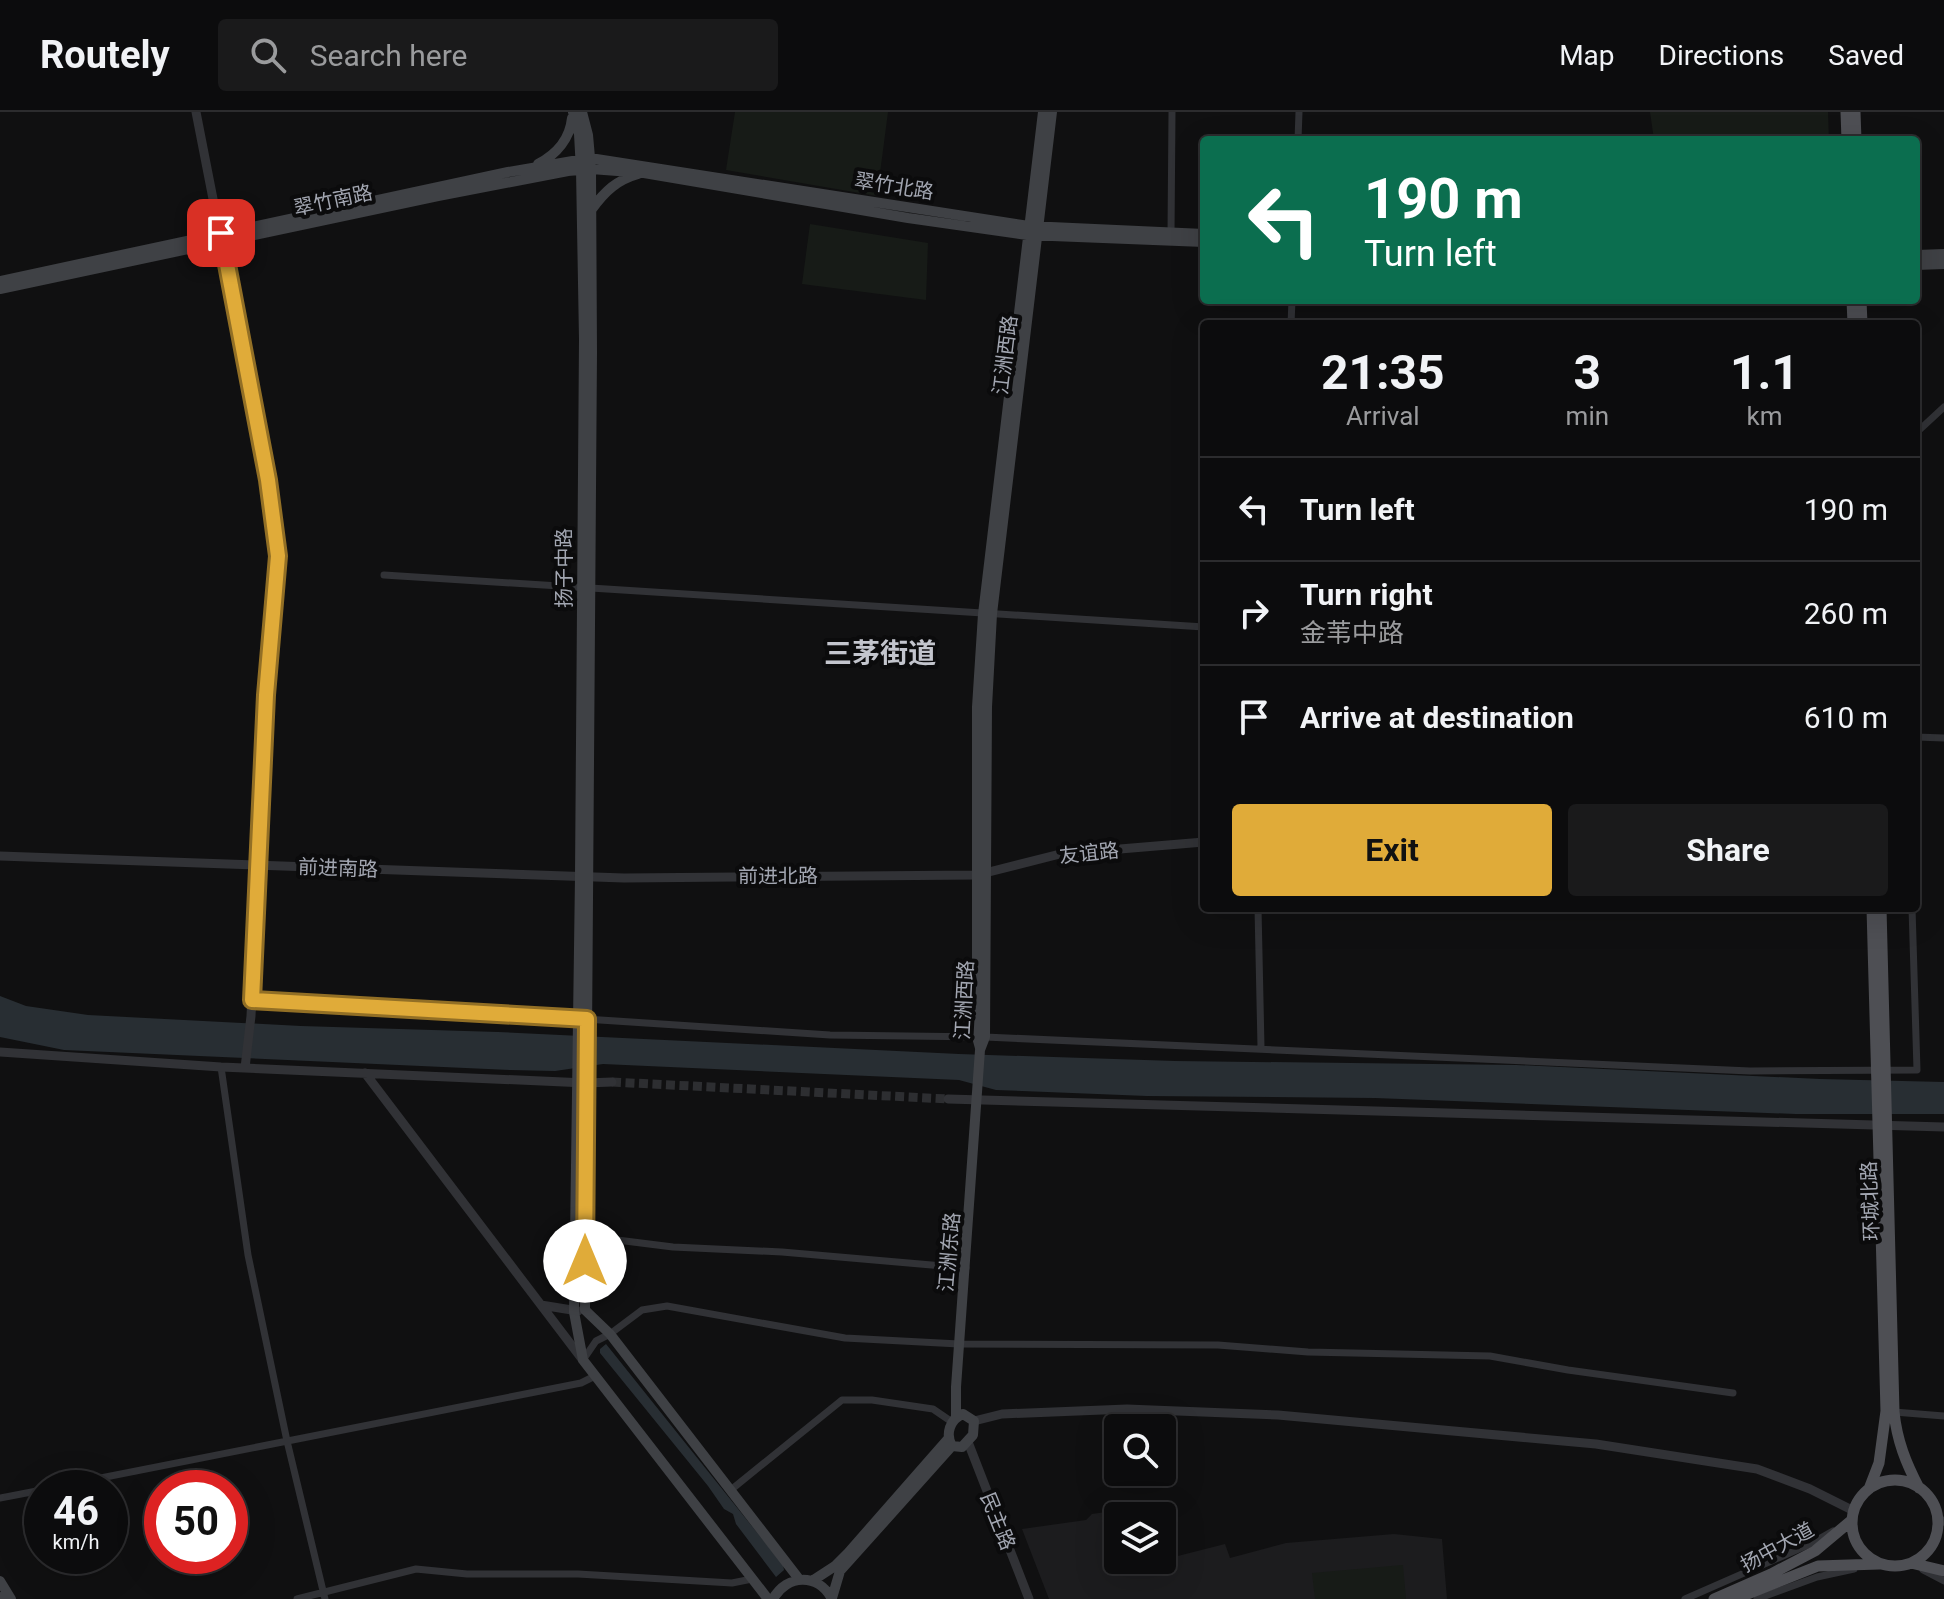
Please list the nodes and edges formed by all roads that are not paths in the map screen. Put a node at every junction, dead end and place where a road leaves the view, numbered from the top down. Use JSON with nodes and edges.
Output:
{"nodes":[{"id":1,"x":196,"y":112,"type":"edge"},
{"id":2,"x":573,"y":112,"type":"edge"},
{"id":3,"x":582,"y":112,"type":"edge"},
{"id":4,"x":1043,"y":112,"type":"edge"},
{"id":5,"x":1052,"y":112,"type":"edge"},
{"id":6,"x":1172,"y":112,"type":"edge"},
{"id":7,"x":1299,"y":112,"type":"edge"},
{"id":8,"x":1846,"y":112,"type":"edge"},
{"id":9,"x":1855,"y":112,"type":"edge"},
{"id":10,"x":1298,"y":136,"type":"edge"},
{"id":11,"x":1847,"y":136,"type":"edge"},
{"id":12,"x":1856,"y":136,"type":"edge"},
{"id":13,"x":586,"y":164,"type":"junction"},
{"id":14,"x":529,"y":168,"type":"junction"},
{"id":15,"x":644,"y":173,"type":"junction"},
{"id":16,"x":591,"y":211,"type":"junction"},
{"id":17,"x":1033,"y":231,"type":"junction"},
{"id":18,"x":1171,"y":234,"type":"junction"},
{"id":19,"x":1200,"y":234,"type":"edge"},
{"id":20,"x":222,"y":237,"type":"junction"},
{"id":21,"x":1200,"y":242,"type":"edge"},
{"id":22,"x":1944,"y":254,"type":"edge"},
{"id":23,"x":1920,"y":255,"type":"edge"},
{"id":24,"x":1944,"y":264,"type":"edge"},
{"id":25,"x":1920,"y":265,"type":"edge"},
{"id":26,"x":0,"y":281,"type":"edge"},
{"id":27,"x":0,"y":289,"type":"edge"},
{"id":28,"x":1944,"y":407,"type":"edge"},
{"id":29,"x":1920,"y":429,"type":"edge"},
{"id":30,"x":384,"y":575,"type":"dead end"},
{"id":31,"x":586,"y":586,"type":"junction"},
{"id":32,"x":988,"y":614,"type":"junction"},
{"id":33,"x":1200,"y":627,"type":"edge"},
{"id":34,"x":1920,"y":737,"type":"edge"},
{"id":35,"x":1944,"y":738,"type":"edge"},
{"id":36,"x":1200,"y":842,"type":"edge"},
{"id":37,"x":0,"y":856,"type":"edge"},
{"id":38,"x":256,"y":865,"type":"junction"},
{"id":39,"x":981,"y":874,"type":"junction"},
{"id":40,"x":584,"y":876,"type":"junction"},
{"id":41,"x":1258,"y":912,"type":"edge"},
{"id":42,"x":1872,"y":912,"type":"edge"},
{"id":43,"x":1881,"y":912,"type":"edge"},
{"id":44,"x":1912,"y":912,"type":"edge"},
{"id":45,"x":252,"y":1000,"type":"junction"},
{"id":46,"x":582,"y":1022,"type":"junction"},
{"id":47,"x":1880,"y":1035,"type":"junction"},
{"id":48,"x":981,"y":1037,"type":"junction"},
{"id":49,"x":1261,"y":1047,"type":"junction"},
{"id":50,"x":0,"y":1052,"type":"edge"},
{"id":51,"x":246,"y":1065,"type":"junction"},
{"id":52,"x":221,"y":1067,"type":"junction"},
{"id":53,"x":365,"y":1073,"type":"junction"},
{"id":54,"x":581,"y":1078,"type":"junction"},
{"id":55,"x":612,"y":1082,"type":"tunnel mouth"},
{"id":56,"x":978,"y":1096,"type":"junction"},
{"id":57,"x":948,"y":1099,"type":"tunnel mouth"},
{"id":58,"x":1944,"y":1127,"type":"edge"},
{"id":59,"x":1883,"y":1164,"type":"junction"},
{"id":60,"x":585,"y":1236,"type":"junction"},
{"id":61,"x":966,"y":1268,"type":"junction"},
{"id":62,"x":541,"y":1305,"type":"junction"},
{"id":63,"x":579,"y":1311,"type":"junction"},
{"id":64,"x":610,"y":1334,"type":"junction"},
{"id":65,"x":959,"y":1344,"type":"junction"},
{"id":66,"x":583,"y":1360,"type":"junction"},
{"id":67,"x":595,"y":1376,"type":"junction"},
{"id":68,"x":1733,"y":1393,"type":"dead end"},
{"id":69,"x":1894,"y":1412,"type":"junction"},
{"id":70,"x":1944,"y":1416,"type":"edge"},
{"id":71,"x":954,"y":1419,"type":"junction"},
{"id":72,"x":974,"y":1421,"type":"junction"},
{"id":73,"x":287,"y":1441,"type":"junction"},
{"id":74,"x":950,"y":1442,"type":"junction"},
{"id":75,"x":968,"y":1442,"type":"junction"},
{"id":76,"x":128,"y":1473,"type":"edge"},
{"id":77,"x":1919,"y":1488,"type":"junction"},
{"id":78,"x":732,"y":1489,"type":"junction"},
{"id":79,"x":1869,"y":1489,"type":"junction"},
{"id":80,"x":24,"y":1493,"type":"edge"},
{"id":81,"x":0,"y":1498,"type":"edge"},
{"id":82,"x":1853,"y":1515,"type":"junction"},
{"id":83,"x":1940,"y":1518,"type":"edge"},
{"id":84,"x":1944,"y":1531,"type":"edge"},
{"id":85,"x":1910,"y":1563,"type":"junction"},
{"id":86,"x":1881,"y":1564,"type":"junction"},
{"id":87,"x":1944,"y":1571,"type":"edge"},
{"id":88,"x":752,"y":1579,"type":"junction"},
{"id":89,"x":799,"y":1579,"type":"junction"},
{"id":90,"x":0,"y":1581,"type":"edge"},
{"id":91,"x":812,"y":1581,"type":"junction"},
{"id":92,"x":1944,"y":1581,"type":"edge"},
{"id":93,"x":324,"y":1596,"type":"edge"},
{"id":94,"x":11,"y":1599,"type":"edge"},
{"id":95,"x":297,"y":1599,"type":"edge"},
{"id":96,"x":771,"y":1599,"type":"edge"},
{"id":97,"x":832,"y":1599,"type":"edge"},
{"id":98,"x":1029,"y":1599,"type":"edge"},
{"id":99,"x":1685,"y":1599,"type":"edge"},
{"id":100,"x":1714,"y":1599,"type":"edge"},
{"id":101,"x":1735,"y":1599,"type":"edge"},
{"id":102,"x":1757,"y":1599,"type":"edge"}],
"edges":[{"from":1,"to":20,"type":"street"},
{"from":2,"to":13,"type":"main road","name":"扬子中路"},
{"from":2,"to":14,"type":"main road"},
{"from":3,"to":13,"type":"main road","name":"扬子中路"},
{"from":4,"to":17,"type":"main road","name":"江洲西路"},
{"from":5,"to":17,"type":"main road","name":"江洲西路"},
{"from":6,"to":18,"type":"street"},
{"from":7,"to":10,"type":"street"},
{"from":8,"to":11,"type":"main road"},
{"from":9,"to":12,"type":"main road"},
{"from":13,"to":14,"type":"main road","name":"翠竹南路"},
{"from":13,"to":15,"type":"main road","name":"翠竹北路"},
{"from":13,"to":16,"type":"main road","name":"扬子中路"},
{"from":13,"to":17,"type":"main road","name":"翠竹北路"},
{"from":13,"to":20,"type":"main road","name":"翠竹南路"},
{"from":13,"to":31,"type":"main road","name":"扬子中路"},
{"from":14,"to":20,"type":"main road","name":"翠竹南路"},
{"from":15,"to":16,"type":"main road"},
{"from":15,"to":17,"type":"main road","name":"翠竹北路"},
{"from":16,"to":31,"type":"main road","name":"扬子中路"},
{"from":17,"to":18,"type":"main road","name":"翠竹北路"},
{"from":17,"to":21,"type":"main road","name":"翠竹北路"},
{"from":17,"to":32,"type":"main road","name":"江洲西路"},
{"from":18,"to":19,"type":"main road","name":"翠竹北路"},
{"from":20,"to":26,"type":"main road","name":"翠竹南路"},
{"from":20,"to":27,"type":"main road","name":"翠竹南路"},
{"from":20,"to":38,"type":"street"},
{"from":22,"to":23,"type":"main road"},
{"from":24,"to":25,"type":"main road"},
{"from":28,"to":29,"type":"street"},
{"from":30,"to":31,"type":"street"},
{"from":31,"to":32,"type":"street"},
{"from":31,"to":40,"type":"main road","name":"扬子中路"},
{"from":32,"to":33,"type":"street"},
{"from":32,"to":39,"type":"main road","name":"江洲西路"},
{"from":34,"to":35,"type":"street"},
{"from":36,"to":39,"type":"street","name":"友谊路"},
{"from":37,"to":38,"type":"street","name":"前进南路"},
{"from":38,"to":40,"type":"street","name":"前进南路"},
{"from":38,"to":45,"type":"street"},
{"from":39,"to":40,"type":"street","name":"前进北路"},
{"from":39,"to":48,"type":"main road","name":"江洲西路"},
{"from":40,"to":46,"type":"main road","name":"扬子中路"},
{"from":41,"to":49,"type":"street"},
{"from":42,"to":47,"type":"main road","name":"环城北路"},
{"from":43,"to":47,"type":"main road","name":"环城北路"},
{"from":44,"to":49,"type":"street"},
{"from":45,"to":46,"type":"street"},
{"from":45,"to":51,"type":"street"},
{"from":46,"to":48,"type":"street"},
{"from":46,"to":54,"type":"main road","name":"扬子中路"},
{"from":47,"to":59,"type":"main road","name":"环城北路"},
{"from":48,"to":49,"type":"street"},
{"from":48,"to":56,"type":"main road","name":"江洲西路"},
{"from":50,"to":52,"type":"street"},
{"from":51,"to":52,"type":"street"},
{"from":51,"to":53,"type":"street"},
{"from":52,"to":73,"type":"street"},
{"from":53,"to":54,"type":"street"},
{"from":53,"to":62,"type":"street"},
{"from":54,"to":55,"type":"street"},
{"from":54,"to":60,"type":"main road"},
{"from":54,"to":63,"type":"main road"},
{"from":56,"to":57,"type":"street"},
{"from":56,"to":58,"type":"street"},
{"from":56,"to":61,"type":"main road","name":"江洲东路"},
{"from":59,"to":69,"type":"main road","name":"环城北路"},
{"from":59,"to":79,"type":"main road","name":"环城北路"},
{"from":60,"to":61,"type":"street"},
{"from":60,"to":63,"type":"main road"},
{"from":61,"to":65,"type":"main road","name":"江洲东路"},
{"from":62,"to":63,"type":"street"},
{"from":62,"to":66,"type":"street"},
{"from":63,"to":64,"type":"main road"},
{"from":63,"to":66,"type":"main road"},
{"from":64,"to":65,"type":"street"},
{"from":64,"to":66,"type":"street"},
{"from":64,"to":78,"type":"main road"},
{"from":65,"to":68,"type":"street"},
{"from":65,"to":71,"type":"main road","name":"江洲东路"},
{"from":66,"to":67,"type":"main road"},
{"from":67,"to":73,"type":"street"},
{"from":67,"to":88,"type":"main road"},
{"from":69,"to":70,"type":"street"},
{"from":69,"to":77,"type":"main road","name":"环城北路"},
{"from":71,"to":72,"type":"main road"},
{"from":71,"to":74,"type":"main road"},
{"from":71,"to":78,"type":"street"},
{"from":72,"to":75,"type":"main road"},
{"from":72,"to":82,"type":"street"},
{"from":73,"to":76,"type":"street"},
{"from":73,"to":93,"type":"street"},
{"from":74,"to":75,"type":"main road"},
{"from":74,"to":91,"type":"main road"},
{"from":74,"to":97,"type":"main road"},
{"from":75,"to":98,"type":"street","name":"民主路"},
{"from":77,"to":79,"type":"main road"},
{"from":77,"to":83,"type":"main road"},
{"from":78,"to":89,"type":"main road"},
{"from":79,"to":82,"type":"main road"},
{"from":80,"to":81,"type":"street"},
{"from":82,"to":86,"type":"main road"},
{"from":82,"to":99,"type":"street"},
{"from":82,"to":100,"type":"main road","name":"扬中大道"},
{"from":83,"to":84,"type":"main road"},
{"from":83,"to":85,"type":"main road"},
{"from":85,"to":86,"type":"main road"},
{"from":85,"to":87,"type":"main road"},
{"from":85,"to":92,"type":"street"},
{"from":86,"to":101,"type":"main road","name":"扬中大道"},
{"from":86,"to":102,"type":"street"},
{"from":88,"to":93,"type":"street"},
{"from":88,"to":96,"type":"main road"},
{"from":89,"to":91,"type":"main road"},
{"from":89,"to":96,"type":"main road"},
{"from":90,"to":94,"type":"main road"},
{"from":91,"to":97,"type":"main road"},
{"from":93,"to":95,"type":"street"}]}
